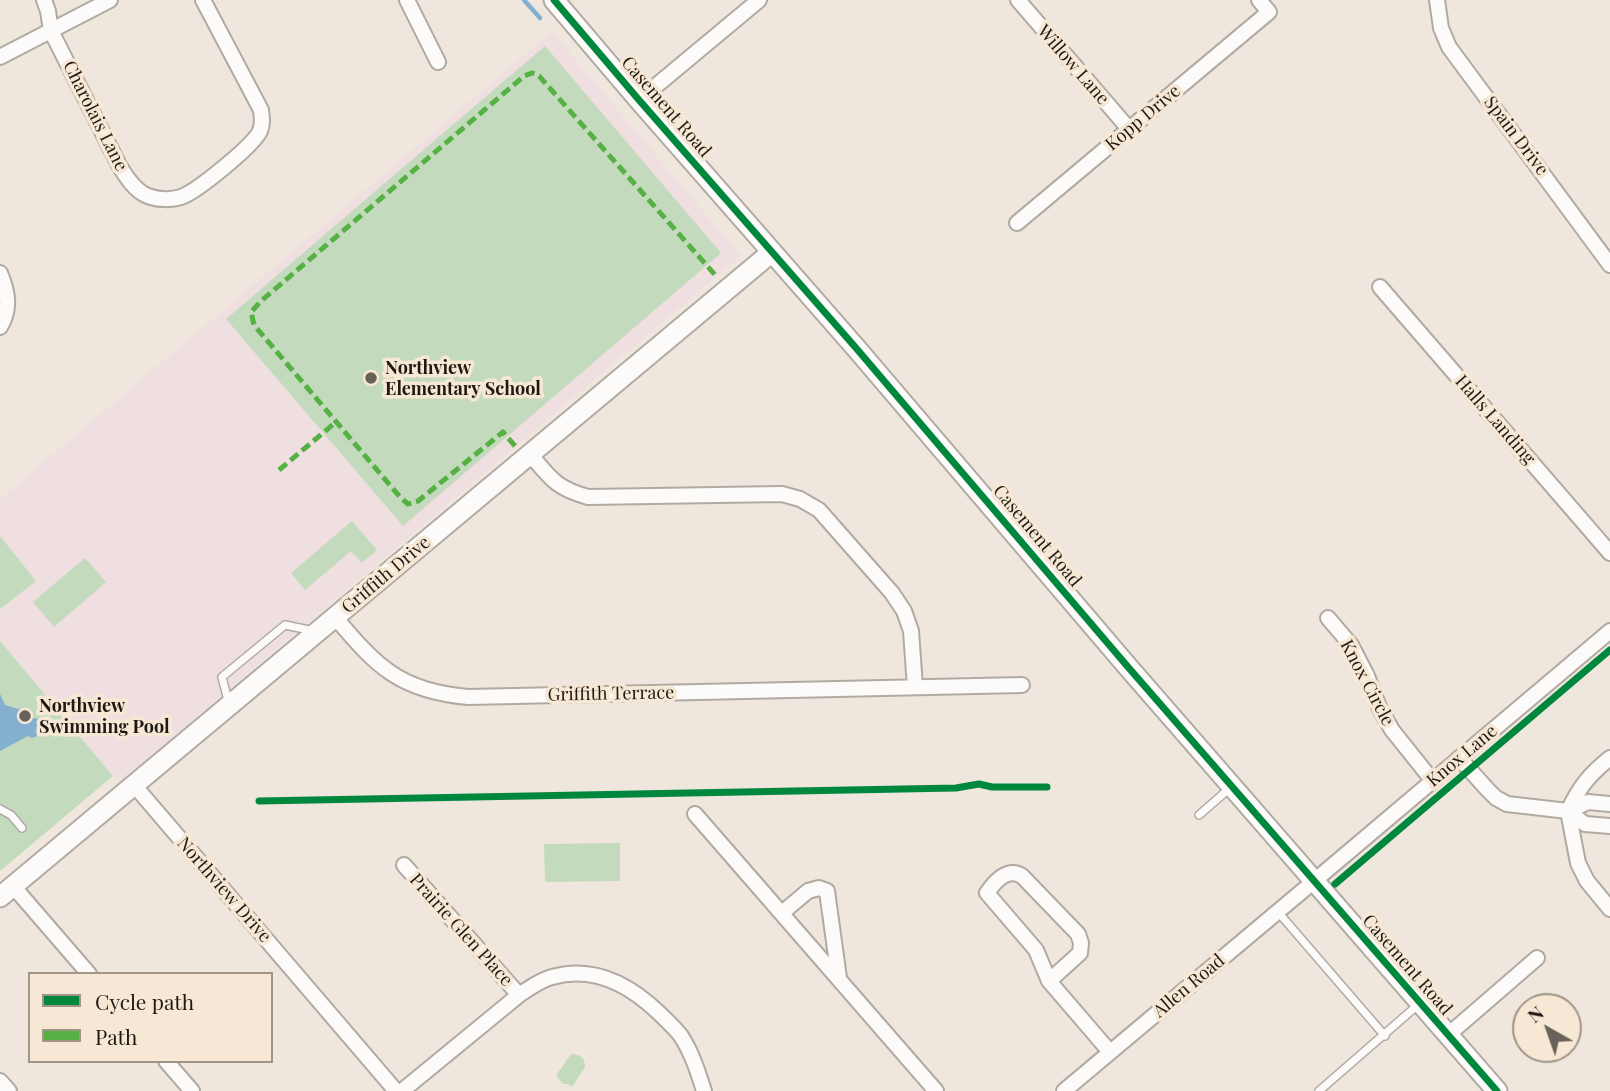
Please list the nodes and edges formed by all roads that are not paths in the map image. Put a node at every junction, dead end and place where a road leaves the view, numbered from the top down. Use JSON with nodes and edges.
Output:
{"nodes":[{"id":1,"x":44,"y":0,"type":"edge"},
{"id":2,"x":110,"y":0,"type":"edge"},
{"id":3,"x":203,"y":0,"type":"edge"},
{"id":4,"x":407,"y":0,"type":"edge"},
{"id":5,"x":554,"y":0,"type":"edge"},
{"id":6,"x":759,"y":0,"type":"edge"},
{"id":7,"x":1018,"y":0,"type":"edge"},
{"id":8,"x":1259,"y":0,"type":"edge"},
{"id":9,"x":1437,"y":0,"type":"edge"},
{"id":10,"x":51,"y":31,"type":"junction"},
{"id":11,"x":0,"y":57,"type":"edge"},
{"id":12,"x":438,"y":62,"type":"dead end"},
{"id":13,"x":639,"y":100,"type":"junction"},
{"id":14,"x":1129,"y":130,"type":"junction"},
{"id":15,"x":1017,"y":223,"type":"dead end"},
{"id":16,"x":772,"y":252,"type":"junction"},
{"id":17,"x":1610,"y":265,"type":"edge"},
{"id":18,"x":0,"y":273,"type":"edge"},
{"id":19,"x":1380,"y":287,"type":"dead end"},
{"id":20,"x":0,"y":327,"type":"edge"},
{"id":21,"x":530,"y":454,"type":"junction"},
{"id":22,"x":1610,"y":552,"type":"edge"},
{"id":23,"x":335,"y":617,"type":"junction"},
{"id":24,"x":1328,"y":618,"type":"dead end"},
{"id":25,"x":1610,"y":631,"type":"edge"},
{"id":26,"x":318,"y":632,"type":"junction"},
{"id":27,"x":1022,"y":685,"type":"dead end"},
{"id":28,"x":915,"y":687,"type":"junction"},
{"id":29,"x":229,"y":705,"type":"junction"},
{"id":30,"x":1459,"y":758,"type":"junction"},
{"id":31,"x":1610,"y":758,"type":"edge"},
{"id":32,"x":1432,"y":780,"type":"junction"},
{"id":33,"x":134,"y":785,"type":"junction"},
{"id":34,"x":1231,"y":787,"type":"junction"},
{"id":35,"x":1610,"y":804,"type":"edge"},
{"id":36,"x":0,"y":809,"type":"edge"},
{"id":37,"x":1568,"y":811,"type":"junction"},
{"id":38,"x":695,"y":814,"type":"dead end"},
{"id":39,"x":1199,"y":815,"type":"dead end"},
{"id":40,"x":1610,"y":826,"type":"edge"},
{"id":41,"x":22,"y":828,"type":"dead end"},
{"id":42,"x":404,"y":865,"type":"dead end"},
{"id":43,"x":1314,"y":881,"type":"junction"},
{"id":44,"x":6,"y":892,"type":"edge"},
{"id":45,"x":1610,"y":909,"type":"edge"},
{"id":46,"x":1278,"y":912,"type":"junction"},
{"id":47,"x":782,"y":913,"type":"junction"},
{"id":48,"x":1537,"y":958,"type":"dead end"},
{"id":49,"x":87,"y":972,"type":"edge"},
{"id":50,"x":839,"y":979,"type":"junction"},
{"id":51,"x":1049,"y":981,"type":"junction"},
{"id":52,"x":519,"y":995,"type":"junction"},
{"id":53,"x":1420,"y":1004,"type":"junction"},
{"id":54,"x":1448,"y":1035,"type":"junction"},
{"id":55,"x":1385,"y":1036,"type":"junction"},
{"id":56,"x":1110,"y":1052,"type":"junction"},
{"id":57,"x":168,"y":1063,"type":"edge"},
{"id":58,"x":0,"y":1081,"type":"edge"},
{"id":59,"x":9,"y":1091,"type":"edge"},
{"id":60,"x":192,"y":1091,"type":"edge"},
{"id":61,"x":396,"y":1091,"type":"edge"},
{"id":62,"x":402,"y":1091,"type":"edge"},
{"id":63,"x":704,"y":1091,"type":"edge"},
{"id":64,"x":936,"y":1091,"type":"edge"},
{"id":65,"x":1064,"y":1091,"type":"edge"},
{"id":66,"x":1320,"y":1091,"type":"edge"},
{"id":67,"x":1497,"y":1091,"type":"edge"}],
"edges":[{"from":1,"to":10,"type":"street","name":"Charolais Lane"},
{"from":2,"to":10,"type":"street"},
{"from":3,"to":10,"type":"street","name":"Charolais Lane"},
{"from":4,"to":12,"type":"street"},
{"from":5,"to":13,"type":"street","name":"Casement Road"},
{"from":6,"to":13,"type":"street"},
{"from":7,"to":14,"type":"street","name":"Willow Lane"},
{"from":8,"to":14,"type":"street","name":"Kopp Drive"},
{"from":9,"to":17,"type":"street","name":"Spain Drive"},
{"from":10,"to":11,"type":"street"},
{"from":13,"to":16,"type":"street","name":"Casement Road"},
{"from":14,"to":15,"type":"street","name":"Kopp Drive"},
{"from":16,"to":21,"type":"street","name":"Griffith Drive"},
{"from":16,"to":34,"type":"street","name":"Casement Road"},
{"from":18,"to":20,"type":"street"},
{"from":19,"to":22,"type":"street","name":"Halls Landing"},
{"from":21,"to":23,"type":"street","name":"Griffith Drive"},
{"from":21,"to":28,"type":"street"},
{"from":23,"to":26,"type":"street","name":"Griffith Drive"},
{"from":23,"to":28,"type":"street","name":"Griffith Terrace"},
{"from":24,"to":32,"type":"street","name":"Knox Circle"},
{"from":25,"to":30,"type":"street","name":"Knox Lane"},
{"from":26,"to":29,"type":"street","name":"Griffith Drive"},
{"from":26,"to":29,"type":"lane"},
{"from":27,"to":28,"type":"street","name":"Griffith Terrace"},
{"from":29,"to":33,"type":"street","name":"Griffith Drive"},
{"from":30,"to":32,"type":"street","name":"Knox Lane"},
{"from":30,"to":37,"type":"street"},
{"from":31,"to":37,"type":"street"},
{"from":32,"to":43,"type":"street","name":"Knox Lane"},
{"from":33,"to":44,"type":"street","name":"Griffith Drive"},
{"from":33,"to":61,"type":"street","name":"Northview Drive"},
{"from":34,"to":39,"type":"lane"},
{"from":34,"to":43,"type":"street","name":"Casement Road"},
{"from":35,"to":37,"type":"street"},
{"from":36,"to":41,"type":"lane"},
{"from":37,"to":40,"type":"street"},
{"from":37,"to":45,"type":"street"},
{"from":38,"to":47,"type":"street"},
{"from":42,"to":52,"type":"street","name":"Prairie Glen Place"},
{"from":43,"to":46,"type":"street","name":"Allen Road"},
{"from":43,"to":53,"type":"street","name":"Casement Road"},
{"from":44,"to":49,"type":"street"},
{"from":46,"to":55,"type":"lane"},
{"from":46,"to":56,"type":"street","name":"Allen Road"},
{"from":47,"to":50,"type":"street"},
{"from":47,"to":50,"type":"street"},
{"from":48,"to":54,"type":"street"},
{"from":50,"to":64,"type":"street"},
{"from":51,"to":51,"type":"street"},
{"from":51,"to":56,"type":"street"},
{"from":52,"to":62,"type":"street","name":"Prairie Glen Place"},
{"from":52,"to":63,"type":"street","name":"Prairie Glen Place"},
{"from":53,"to":54,"type":"street","name":"Casement Road"},
{"from":53,"to":55,"type":"lane"},
{"from":54,"to":67,"type":"street","name":"Casement Road"},
{"from":55,"to":66,"type":"lane"},
{"from":56,"to":65,"type":"street","name":"Allen Road"},
{"from":57,"to":60,"type":"street"},
{"from":58,"to":59,"type":"street"}]}
